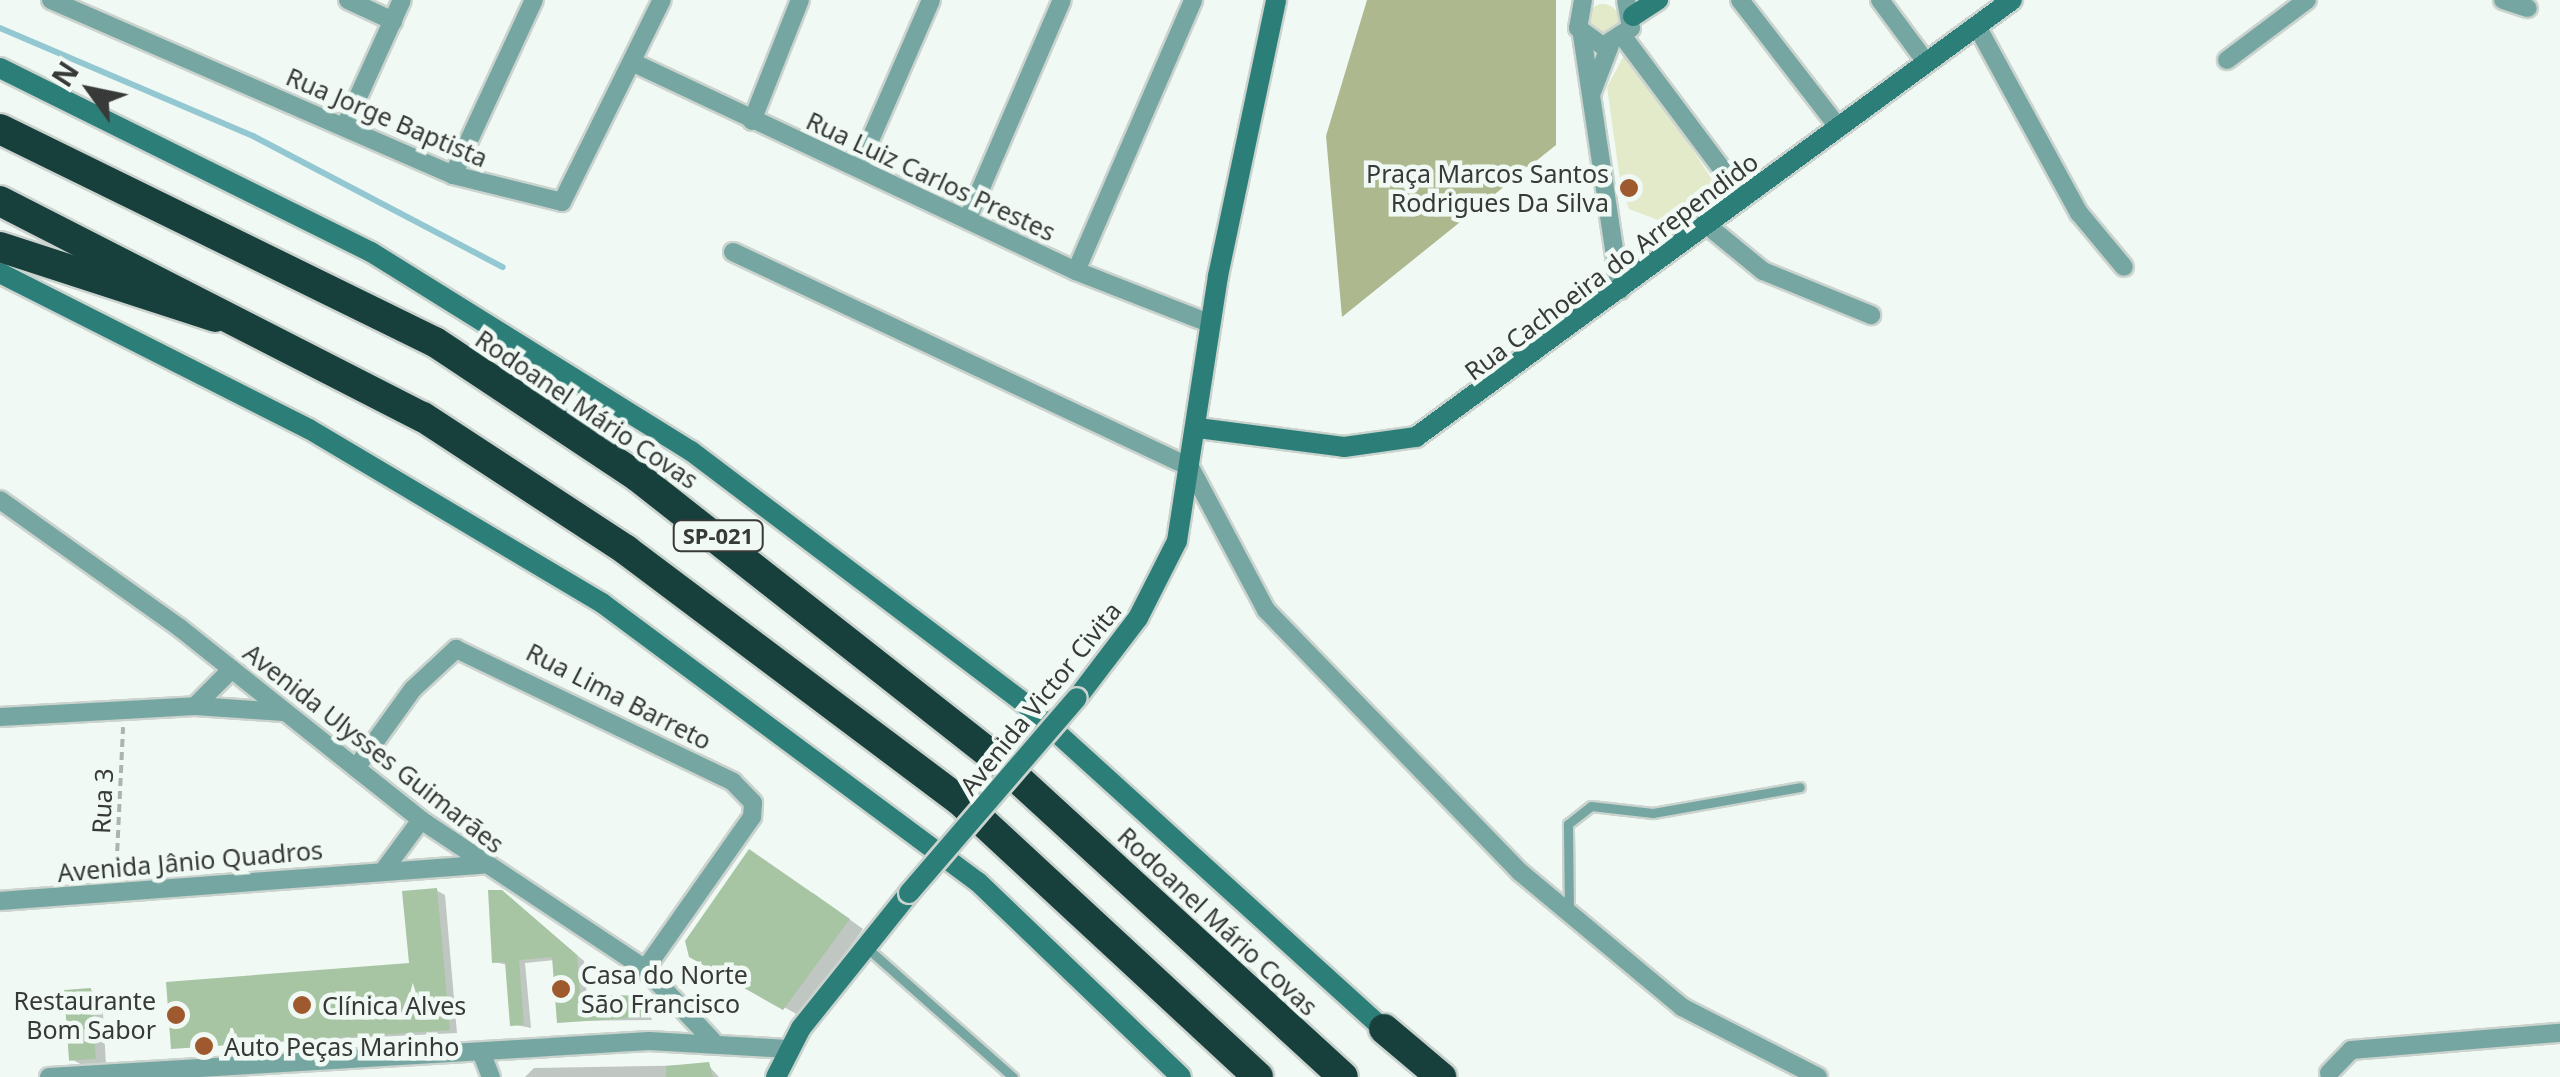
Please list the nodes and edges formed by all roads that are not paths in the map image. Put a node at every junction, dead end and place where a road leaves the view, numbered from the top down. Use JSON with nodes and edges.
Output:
{"nodes":[{"id":1,"x":51,"y":0,"type":"edge"},
{"id":2,"x":348,"y":0,"type":"edge"},
{"id":3,"x":402,"y":0,"type":"edge"},
{"id":4,"x":534,"y":0,"type":"edge"},
{"id":5,"x":662,"y":0,"type":"edge"},
{"id":6,"x":800,"y":0,"type":"edge"},
{"id":7,"x":931,"y":0,"type":"edge"},
{"id":8,"x":1062,"y":0,"type":"edge"},
{"id":9,"x":1193,"y":0,"type":"edge"},
{"id":10,"x":1276,"y":0,"type":"edge"},
{"id":11,"x":1583,"y":0,"type":"edge"},
{"id":12,"x":1658,"y":0,"type":"edge"},
{"id":13,"x":1740,"y":0,"type":"edge"},
{"id":14,"x":1880,"y":0,"type":"edge"},
{"id":15,"x":2012,"y":0,"type":"edge"},
{"id":16,"x":2307,"y":0,"type":"edge"},
{"id":17,"x":2504,"y":0,"type":"edge"},
{"id":18,"x":1629,"y":8,"type":"edge"},
{"id":19,"x":2528,"y":8,"type":"dead end"},
{"id":20,"x":392,"y":20,"type":"junction"},
{"id":21,"x":1978,"y":28,"type":"junction"},
{"id":22,"x":1582,"y":36,"type":"junction"},
{"id":23,"x":1617,"y":42,"type":"junction"},
{"id":24,"x":2227,"y":60,"type":"dead end"},
{"id":25,"x":1926,"y":62,"type":"junction"},
{"id":26,"x":634,"y":63,"type":"junction"},
{"id":27,"x":0,"y":68,"type":"edge"},
{"id":28,"x":1592,"y":92,"type":"junction"},
{"id":29,"x":752,"y":121,"type":"junction"},
{"id":30,"x":345,"y":126,"type":"junction"},
{"id":31,"x":1838,"y":128,"type":"junction"},
{"id":32,"x":0,"y":129,"type":"edge"},
{"id":33,"x":858,"y":168,"type":"junction"},
{"id":34,"x":453,"y":175,"type":"junction"},
{"id":35,"x":1744,"y":197,"type":"junction"},
{"id":36,"x":0,"y":202,"type":"edge"},
{"id":37,"x":968,"y":218,"type":"junction"},
{"id":38,"x":1708,"y":226,"type":"junction"},
{"id":39,"x":0,"y":247,"type":"edge"},
{"id":40,"x":732,"y":252,"type":"dead end"},
{"id":41,"x":2124,"y":267,"type":"dead end"},
{"id":42,"x":1076,"y":270,"type":"junction"},
{"id":43,"x":0,"y":273,"type":"edge"},
{"id":44,"x":1620,"y":290,"type":"junction"},
{"id":45,"x":1871,"y":315,"type":"dead end"},
{"id":46,"x":1211,"y":324,"type":"junction"},
{"id":47,"x":254,"y":326,"type":"junction"},
{"id":48,"x":1198,"y":428,"type":"junction"},
{"id":49,"x":1190,"y":467,"type":"junction"},
{"id":50,"x":0,"y":500,"type":"edge"},
{"id":51,"x":231,"y":670,"type":"junction"},
{"id":52,"x":195,"y":706,"type":"junction"},
{"id":53,"x":285,"y":712,"type":"junction"},
{"id":54,"x":1,"y":720,"type":"edge"},
{"id":55,"x":356,"y":768,"type":"junction"},
{"id":56,"x":1800,"y":787,"type":"dead end"},
{"id":57,"x":420,"y":820,"type":"junction"},
{"id":58,"x":483,"y":865,"type":"junction"},
{"id":59,"x":384,"y":870,"type":"junction"},
{"id":60,"x":0,"y":901,"type":"edge"},
{"id":61,"x":1570,"y":920,"type":"junction"},
{"id":62,"x":866,"y":947,"type":"junction"},
{"id":63,"x":645,"y":969,"type":"junction"},
{"id":64,"x":1384,"y":1029,"type":"junction"},
{"id":65,"x":2560,"y":1033,"type":"edge"},
{"id":66,"x":712,"y":1040,"type":"junction"},
{"id":67,"x":788,"y":1048,"type":"junction"},
{"id":68,"x":482,"y":1054,"type":"junction"},
{"id":69,"x":2329,"y":1075,"type":"edge"},
{"id":70,"x":49,"y":1077,"type":"edge"},
{"id":71,"x":491,"y":1077,"type":"edge"},
{"id":72,"x":776,"y":1077,"type":"edge"},
{"id":73,"x":1012,"y":1077,"type":"edge"},
{"id":74,"x":1180,"y":1077,"type":"edge"},
{"id":75,"x":1258,"y":1077,"type":"edge"},
{"id":76,"x":1344,"y":1077,"type":"edge"},
{"id":77,"x":1424,"y":1077,"type":"edge"},
{"id":78,"x":1441,"y":1077,"type":"edge"},
{"id":79,"x":1818,"y":1077,"type":"edge"}],
"edges":[{"from":1,"to":30,"type":"street","name":"Rua Jorge Baptista"},
{"from":2,"to":20,"type":"street"},
{"from":3,"to":20,"type":"street"},
{"from":4,"to":34,"type":"street"},
{"from":5,"to":26,"type":"street"},
{"from":6,"to":29,"type":"street"},
{"from":7,"to":33,"type":"street"},
{"from":8,"to":37,"type":"street"},
{"from":9,"to":42,"type":"street"},
{"from":10,"to":46,"type":"main road","name":"Avenida Victor Civita"},
{"from":11,"to":22,"type":"street"},
{"from":12,"to":18,"type":"main road"},
{"from":13,"to":31,"type":"street"},
{"from":14,"to":25,"type":"street"},
{"from":15,"to":21,"type":"main road","name":"Rua Cachoeira do Arrependido"},
{"from":16,"to":24,"type":"street"},
{"from":17,"to":19,"type":"street"},
{"from":18,"to":23,"type":"street"},
{"from":20,"to":30,"type":"street"},
{"from":21,"to":25,"type":"main road","name":"Rua Cachoeira do Arrependido"},
{"from":21,"to":41,"type":"street"},
{"from":22,"to":23,"type":"street"},
{"from":22,"to":28,"type":"street"},
{"from":23,"to":28,"type":"street"},
{"from":23,"to":35,"type":"street"},
{"from":25,"to":31,"type":"main road","name":"Rua Cachoeira do Arrependido"},
{"from":26,"to":29,"type":"street","name":"Rua Luiz Carlos Prestes"},
{"from":26,"to":34,"type":"street","name":"Rua Jorge Baptista"},
{"from":27,"to":64,"type":"main road"},
{"from":28,"to":44,"type":"street"},
{"from":29,"to":33,"type":"street","name":"Rua Luiz Carlos Prestes"},
{"from":30,"to":34,"type":"street","name":"Rua Jorge Baptista"},
{"from":31,"to":35,"type":"main road","name":"Rua Cachoeira do Arrependido"},
{"from":32,"to":76,"type":"highway","name":"Rodoanel Mário Covas","number":"SP-021"},
{"from":33,"to":37,"type":"street","name":"Rua Luiz Carlos Prestes"},
{"from":35,"to":38,"type":"main road","name":"Rua Cachoeira do Arrependido"},
{"from":36,"to":47,"type":"highway","number":"SP-021"},
{"from":37,"to":42,"type":"street","name":"Rua Luiz Carlos Prestes"},
{"from":38,"to":44,"type":"main road","name":"Rua Cachoeira do Arrependido"},
{"from":38,"to":45,"type":"street"},
{"from":39,"to":47,"type":"highway"},
{"from":40,"to":49,"type":"street"},
{"from":42,"to":46,"type":"street","name":"Rua Luiz Carlos Prestes"},
{"from":43,"to":74,"type":"main road"},
{"from":44,"to":48,"type":"main road","name":"Rua Cachoeira do Arrependido"},
{"from":46,"to":48,"type":"main road","name":"Avenida Victor Civita"},
{"from":47,"to":75,"type":"highway","number":"SP-021"},
{"from":48,"to":49,"type":"main road","name":"Avenida Victor Civita"},
{"from":49,"to":61,"type":"street"},
{"from":49,"to":62,"type":"main road","name":"Avenida Victor Civita","bridge":true},
{"from":50,"to":51,"type":"street","name":"Avenida Ulysses Guimarães"},
{"from":51,"to":52,"type":"street"},
{"from":51,"to":53,"type":"street","name":"Avenida Ulysses Guimarães"},
{"from":52,"to":53,"type":"street"},
{"from":52,"to":54,"type":"street"},
{"from":53,"to":55,"type":"street","name":"Avenida Ulysses Guimarães"},
{"from":55,"to":57,"type":"street","name":"Avenida Ulysses Guimarães"},
{"from":55,"to":63,"type":"street","name":"Rua Lima Barreto"},
{"from":56,"to":61,"type":"lane"},
{"from":57,"to":58,"type":"street","name":"Avenida Ulysses Guimarães"},
{"from":57,"to":59,"type":"street"},
{"from":58,"to":59,"type":"street","name":"Avenida Jânio Quadros"},
{"from":58,"to":63,"type":"street","name":"Avenida Ulysses Guimarães"},
{"from":59,"to":60,"type":"street","name":"Avenida Jânio Quadros"},
{"from":61,"to":79,"type":"street"},
{"from":62,"to":67,"type":"main road","name":"Avenida Victor Civita"},
{"from":62,"to":73,"type":"lane"},
{"from":63,"to":66,"type":"street","name":"Avenida Ulysses Guimarães"},
{"from":64,"to":77,"type":"highway"},
{"from":64,"to":78,"type":"highway"},
{"from":65,"to":69,"type":"street"},
{"from":66,"to":67,"type":"street"},
{"from":66,"to":68,"type":"street"},
{"from":67,"to":72,"type":"main road","name":"Avenida Victor Civita"},
{"from":68,"to":70,"type":"street"},
{"from":68,"to":71,"type":"street"}]}
